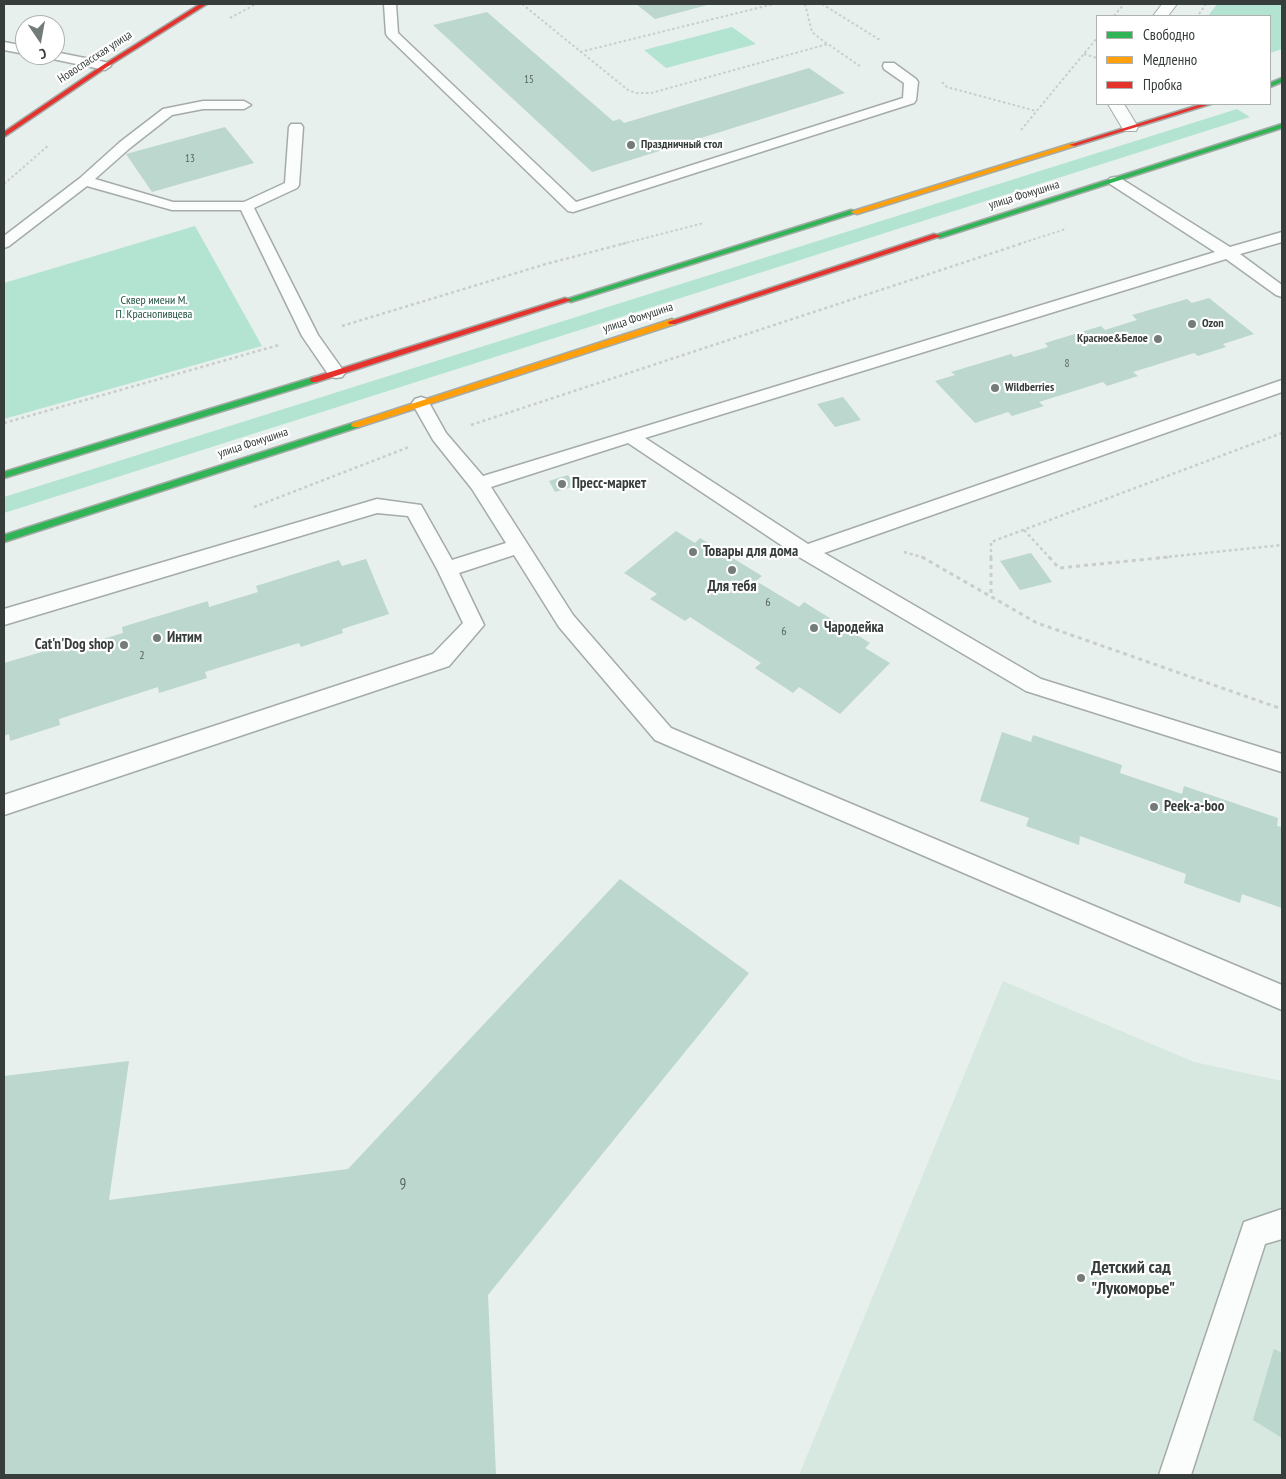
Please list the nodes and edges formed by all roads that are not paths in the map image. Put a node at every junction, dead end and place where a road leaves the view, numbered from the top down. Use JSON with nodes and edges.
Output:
{"nodes":[{"id":1,"x":204,"y":4,"type":"edge"},
{"id":2,"x":390,"y":4,"type":"edge"},
{"id":3,"x":1170,"y":4,"type":"edge"},
{"id":4,"x":1161,"y":15,"type":"edge"},
{"id":5,"x":65,"y":58,"type":"edge"},
{"id":6,"x":106,"y":66,"type":"junction"},
{"id":7,"x":891,"y":68,"type":"road end"},
{"id":8,"x":244,"y":105,"type":"dead end"},
{"id":9,"x":1117,"y":105,"type":"edge"},
{"id":10,"x":1205,"y":105,"type":"edge"},
{"id":11,"x":1282,"y":126,"type":"edge"},
{"id":12,"x":1130,"y":127,"type":"junction"},
{"id":13,"x":296,"y":128,"type":"dead end"},
{"id":14,"x":4,"y":135,"type":"edge"},
{"id":15,"x":84,"y":181,"type":"junction"},
{"id":16,"x":1115,"y":181,"type":"junction"},
{"id":17,"x":246,"y":206,"type":"junction"},
{"id":18,"x":1282,"y":237,"type":"edge"},
{"id":19,"x":4,"y":243,"type":"edge"},
{"id":20,"x":1228,"y":253,"type":"junction"},
{"id":21,"x":1282,"y":292,"type":"edge"},
{"id":22,"x":336,"y":373,"type":"junction"},
{"id":23,"x":1282,"y":386,"type":"edge"},
{"id":24,"x":421,"y":403,"type":"junction"},
{"id":25,"x":630,"y":436,"type":"junction"},
{"id":26,"x":4,"y":475,"type":"edge"},
{"id":27,"x":479,"y":484,"type":"junction"},
{"id":28,"x":4,"y":539,"type":"edge"},
{"id":29,"x":520,"y":546,"type":"junction"},
{"id":30,"x":806,"y":552,"type":"junction"},
{"id":31,"x":447,"y":569,"type":"junction"},
{"id":32,"x":4,"y":617,"type":"edge"},
{"id":33,"x":1282,"y":763,"type":"edge"},
{"id":34,"x":4,"y":805,"type":"edge"},
{"id":35,"x":1282,"y":998,"type":"edge"},
{"id":36,"x":1282,"y":1224,"type":"edge"},
{"id":37,"x":1175,"y":1475,"type":"edge"}],
"edges":[{"from":1,"to":6,"type":"main road","name":"Новоспасская улица"},
{"from":2,"to":7,"type":"lane"},
{"from":3,"to":4,"type":"street"},
{"from":5,"to":6,"type":"lane"},
{"from":6,"to":14,"type":"main road","name":"Новоспасская улица"},
{"from":8,"to":15,"type":"lane"},
{"from":9,"to":12,"type":"street"},
{"from":10,"to":12,"type":"main road"},
{"from":11,"to":16,"type":"main road","name":"улица Фомушина"},
{"from":12,"to":22,"type":"main road"},
{"from":13,"to":17,"type":"lane"},
{"from":15,"to":17,"type":"lane"},
{"from":15,"to":19,"type":"lane"},
{"from":16,"to":20,"type":"lane"},
{"from":16,"to":24,"type":"main road","name":"улица Фомушина"},
{"from":17,"to":22,"type":"lane"},
{"from":18,"to":20,"type":"lane"},
{"from":20,"to":21,"type":"lane"},
{"from":20,"to":25,"type":"lane"},
{"from":22,"to":26,"type":"main road"},
{"from":23,"to":30,"type":"lane"},
{"from":24,"to":27,"type":"lane"},
{"from":24,"to":28,"type":"main road","name":"улица Фомушина"},
{"from":25,"to":27,"type":"lane"},
{"from":25,"to":30,"type":"lane"},
{"from":27,"to":29,"type":"lane"},
{"from":29,"to":31,"type":"lane"},
{"from":29,"to":35,"type":"lane"},
{"from":30,"to":33,"type":"lane"},
{"from":31,"to":32,"type":"lane"},
{"from":31,"to":34,"type":"lane"},
{"from":36,"to":37,"type":"lane"}]}
